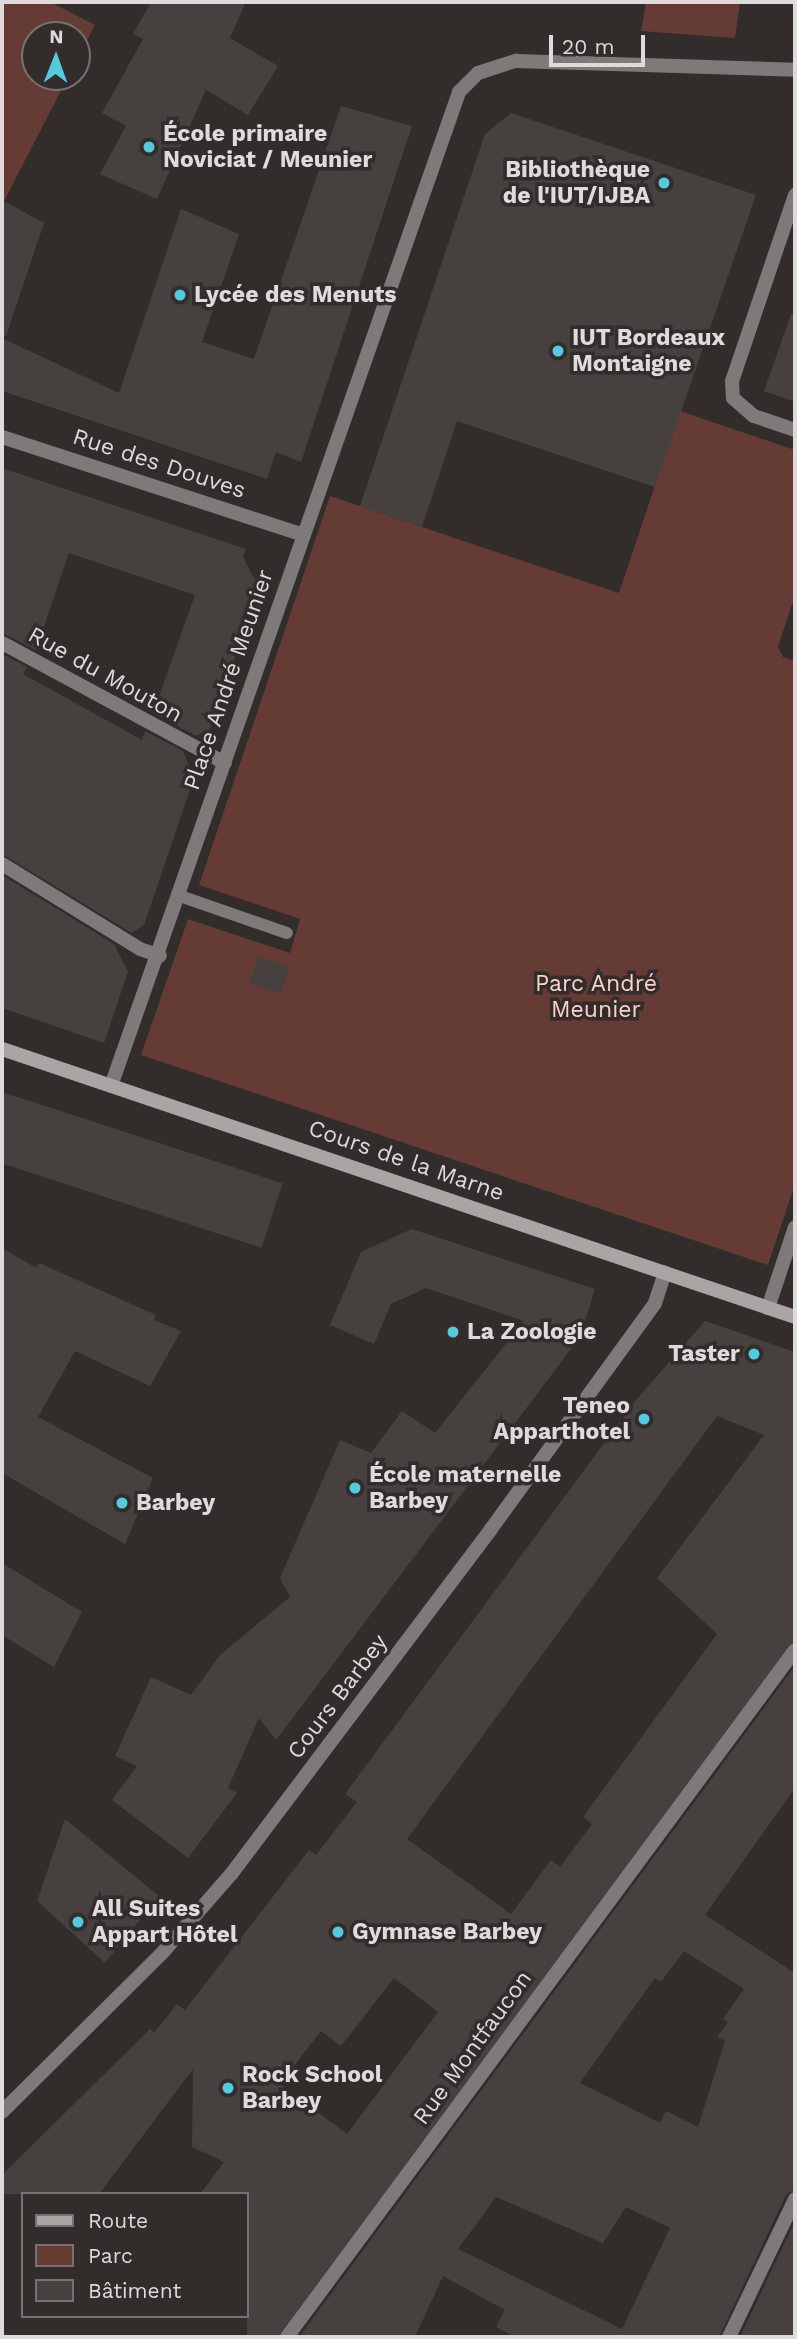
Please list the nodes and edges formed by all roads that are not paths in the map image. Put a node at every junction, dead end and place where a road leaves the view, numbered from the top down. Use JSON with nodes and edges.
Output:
{"nodes":[{"id":1,"x":795,"y":70,"type":"edge"},
{"id":2,"x":795,"y":195,"type":"edge"},
{"id":3,"x":795,"y":430,"type":"edge"},
{"id":4,"x":2,"y":437,"type":"edge"},
{"id":5,"x":303,"y":535,"type":"junction"},
{"id":6,"x":2,"y":643,"type":"edge"},
{"id":7,"x":225,"y":763,"type":"junction"},
{"id":8,"x":2,"y":864,"type":"edge"},
{"id":9,"x":180,"y":896,"type":"junction"},
{"id":10,"x":288,"y":933,"type":"dead end"},
{"id":11,"x":160,"y":956,"type":"junction"},
{"id":12,"x":2,"y":1049,"type":"edge"},
{"id":13,"x":111,"y":1086,"type":"junction"},
{"id":14,"x":795,"y":1227,"type":"edge"},
{"id":15,"x":665,"y":1273,"type":"junction"},
{"id":16,"x":768,"y":1308,"type":"junction"},
{"id":17,"x":795,"y":1317,"type":"edge"},
{"id":18,"x":795,"y":1650,"type":"edge"},
{"id":19,"x":2,"y":2112,"type":"edge"},
{"id":20,"x":795,"y":2199,"type":"edge"},
{"id":21,"x":287,"y":2337,"type":"edge"},
{"id":22,"x":729,"y":2337,"type":"edge"}],
"edges":[{"from":1,"to":5,"type":"street","name":"Place André Meunier"},
{"from":2,"to":3,"type":"street"},
{"from":4,"to":5,"type":"street","name":"Rue des Douves"},
{"from":5,"to":7,"type":"street","name":"Place André Meunier"},
{"from":6,"to":7,"type":"street","name":"Rue du Mouton"},
{"from":7,"to":9,"type":"street","name":"Place André Meunier"},
{"from":8,"to":11,"type":"street"},
{"from":9,"to":10,"type":"lane"},
{"from":9,"to":11,"type":"street","name":"Place André Meunier"},
{"from":11,"to":13,"type":"street","name":"Place André Meunier"},
{"from":12,"to":13,"type":"main road","name":"Cours de la Marne"},
{"from":13,"to":15,"type":"main road","name":"Cours de la Marne"},
{"from":14,"to":16,"type":"street"},
{"from":15,"to":16,"type":"main road","name":"Cours de la Marne"},
{"from":15,"to":19,"type":"street","name":"Cours Barbey"},
{"from":16,"to":17,"type":"main road","name":"Cours de la Marne"},
{"from":18,"to":21,"type":"street","name":"Rue Montfaucon"},
{"from":20,"to":22,"type":"street"}]}
